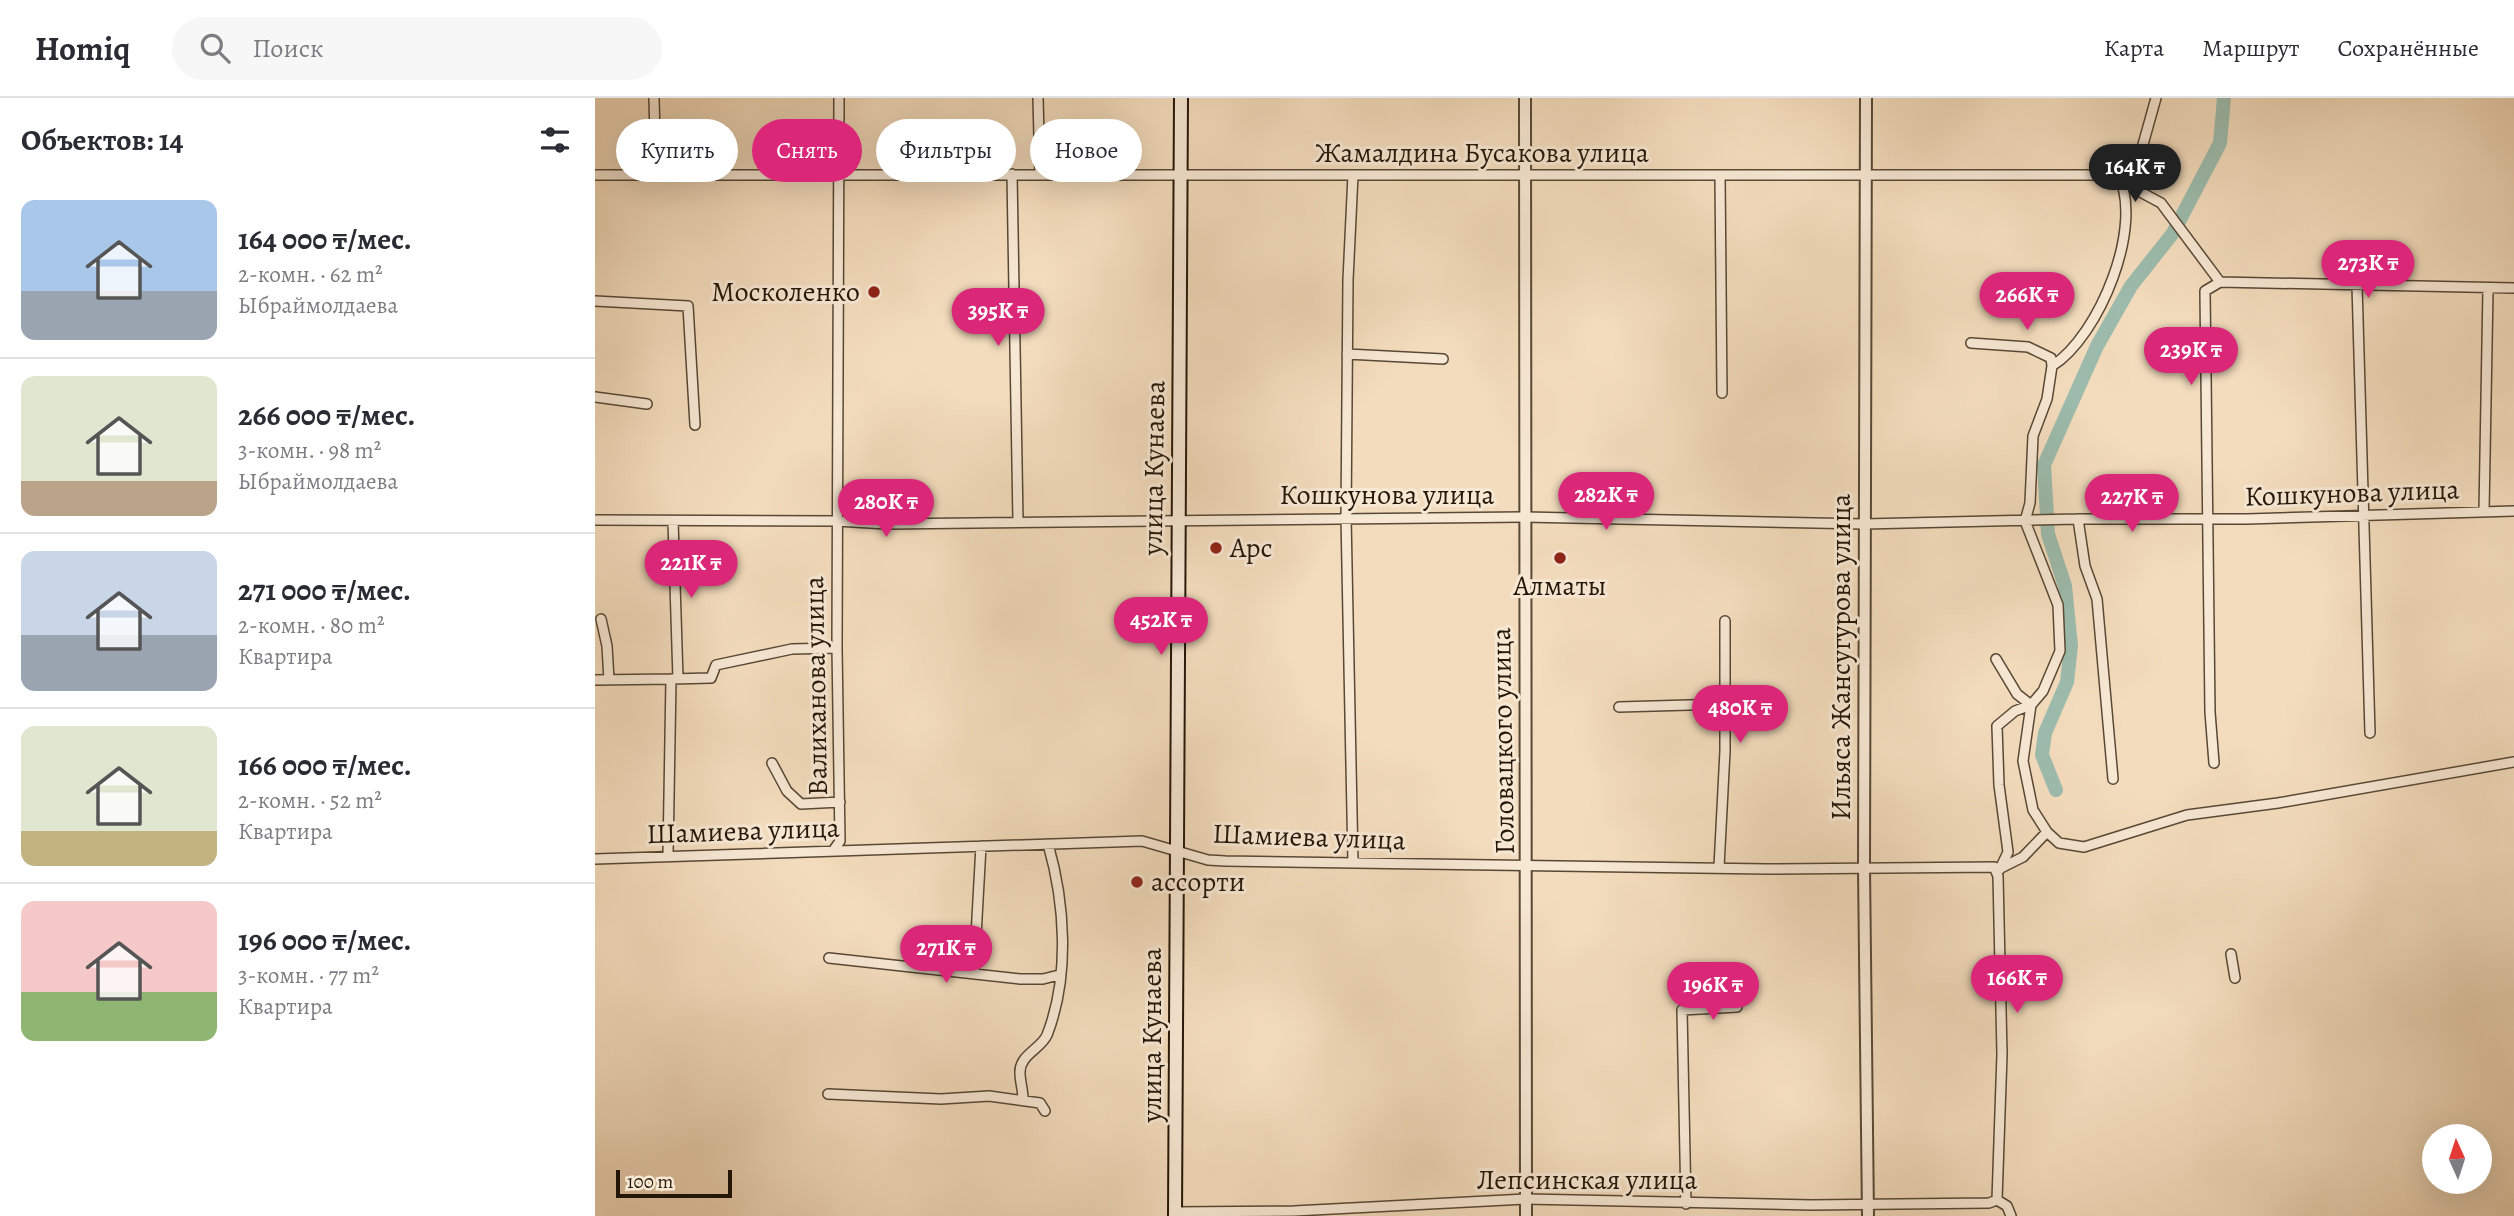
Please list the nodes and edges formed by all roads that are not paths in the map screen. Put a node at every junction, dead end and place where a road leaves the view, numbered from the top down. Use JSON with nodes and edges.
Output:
{"nodes":[{"id":1,"x":654,"y":98,"type":"edge"},
{"id":2,"x":839,"y":98,"type":"edge"},
{"id":3,"x":1038,"y":98,"type":"edge"},
{"id":4,"x":1181,"y":98,"type":"edge"},
{"id":5,"x":1525,"y":98,"type":"edge"},
{"id":6,"x":1866,"y":98,"type":"edge"},
{"id":7,"x":2156,"y":98,"type":"edge"},
{"id":8,"x":655,"y":119,"type":"edge"},
{"id":9,"x":839,"y":119,"type":"edge"},
{"id":10,"x":1039,"y":119,"type":"edge"},
{"id":11,"x":2117,"y":173,"type":"junction"},
{"id":12,"x":1866,"y":174,"type":"junction"},
{"id":13,"x":595,"y":175,"type":"edge"},
{"id":14,"x":616,"y":175,"type":"edge"},
{"id":15,"x":1142,"y":175,"type":"edge"},
{"id":16,"x":1180,"y":175,"type":"junction"},
{"id":17,"x":1353,"y":176,"type":"junction"},
{"id":18,"x":1525,"y":176,"type":"junction"},
{"id":19,"x":1720,"y":176,"type":"junction"},
{"id":20,"x":838,"y":182,"type":"edge"},
{"id":21,"x":1012,"y":182,"type":"edge"},
{"id":22,"x":2122,"y":182,"type":"junction"},
{"id":23,"x":2220,"y":282,"type":"junction"},
{"id":24,"x":2357,"y":285,"type":"junction"},
{"id":25,"x":2514,"y":288,"type":"edge"},
{"id":26,"x":2488,"y":289,"type":"junction"},
{"id":27,"x":595,"y":302,"type":"edge"},
{"id":28,"x":1971,"y":343,"type":"dead end"},
{"id":29,"x":1347,"y":354,"type":"junction"},
{"id":30,"x":1443,"y":359,"type":"dead end"},
{"id":31,"x":2052,"y":366,"type":"junction"},
{"id":32,"x":1722,"y":393,"type":"dead end"},
{"id":33,"x":595,"y":397,"type":"edge"},
{"id":34,"x":647,"y":404,"type":"dead end"},
{"id":35,"x":695,"y":425,"type":"dead end"},
{"id":36,"x":2514,"y":510,"type":"edge"},
{"id":37,"x":2484,"y":512,"type":"junction"},
{"id":38,"x":2364,"y":515,"type":"junction"},
{"id":39,"x":1346,"y":517,"type":"junction"},
{"id":40,"x":1523,"y":517,"type":"junction"},
{"id":41,"x":1177,"y":519,"type":"junction"},
{"id":42,"x":2078,"y":519,"type":"junction"},
{"id":43,"x":595,"y":520,"type":"edge"},
{"id":44,"x":2207,"y":520,"type":"junction"},
{"id":45,"x":673,"y":521,"type":"junction"},
{"id":46,"x":837,"y":521,"type":"junction"},
{"id":47,"x":1018,"y":521,"type":"junction"},
{"id":48,"x":2030,"y":521,"type":"junction"},
{"id":49,"x":1864,"y":524,"type":"junction"},
{"id":50,"x":601,"y":619,"type":"dead end"},
{"id":51,"x":1725,"y":621,"type":"dead end"},
{"id":52,"x":837,"y":648,"type":"junction"},
{"id":53,"x":1996,"y":659,"type":"dead end"},
{"id":54,"x":674,"y":679,"type":"junction"},
{"id":55,"x":595,"y":680,"type":"edge"},
{"id":56,"x":609,"y":680,"type":"junction"},
{"id":57,"x":1724,"y":704,"type":"junction"},
{"id":58,"x":2031,"y":705,"type":"junction"},
{"id":59,"x":1619,"y":707,"type":"dead end"},
{"id":60,"x":2370,"y":733,"type":"dead end"},
{"id":61,"x":2514,"y":761,"type":"edge"},
{"id":62,"x":772,"y":763,"type":"dead end"},
{"id":63,"x":2214,"y":763,"type":"dead end"},
{"id":64,"x":2113,"y":779,"type":"dead end"},
{"id":65,"x":840,"y":802,"type":"junction"},
{"id":66,"x":2046,"y":832,"type":"junction"},
{"id":67,"x":1048,"y":844,"type":"junction"},
{"id":68,"x":981,"y":846,"type":"junction"},
{"id":69,"x":833,"y":851,"type":"junction"},
{"id":70,"x":1177,"y":851,"type":"junction"},
{"id":71,"x":667,"y":856,"type":"junction"},
{"id":72,"x":595,"y":859,"type":"edge"},
{"id":73,"x":1353,"y":863,"type":"junction"},
{"id":74,"x":1527,"y":864,"type":"junction"},
{"id":75,"x":1719,"y":867,"type":"junction"},
{"id":76,"x":1864,"y":867,"type":"junction"},
{"id":77,"x":1997,"y":868,"type":"junction"},
{"id":78,"x":2231,"y":954,"type":"dead end"},
{"id":79,"x":829,"y":958,"type":"dead end"},
{"id":80,"x":974,"y":972,"type":"junction"},
{"id":81,"x":1059,"y":975,"type":"junction"},
{"id":82,"x":2235,"y":978,"type":"dead end"},
{"id":83,"x":1737,"y":1007,"type":"dead end"},
{"id":84,"x":828,"y":1094,"type":"dead end"},
{"id":85,"x":1023,"y":1099,"type":"junction"},
{"id":86,"x":1045,"y":1111,"type":"dead end"},
{"id":87,"x":1526,"y":1199,"type":"junction"},
{"id":88,"x":1997,"y":1200,"type":"junction"},
{"id":89,"x":1686,"y":1204,"type":"junction"},
{"id":90,"x":1868,"y":1210,"type":"edge"},
{"id":91,"x":1175,"y":1214,"type":"edge"},
{"id":92,"x":1526,"y":1216,"type":"edge"},
{"id":93,"x":2011,"y":1216,"type":"edge"}],
"edges":[{"from":1,"to":8,"type":"street"},
{"from":2,"to":9,"type":"street","name":"Валиханова улица"},
{"from":3,"to":10,"type":"street"},
{"from":4,"to":16,"type":"main road","name":"улица Кунаева"},
{"from":5,"to":18,"type":"street","name":"Головацкого улица"},
{"from":6,"to":12,"type":"street","name":"Ильяса Жансугурова улица"},
{"from":7,"to":11,"type":"street"},
{"from":11,"to":12,"type":"street","name":"Жамалдина Бусакова улица"},
{"from":11,"to":22,"type":"street"},
{"from":12,"to":19,"type":"street","name":"Жамалдина Бусакова улица"},
{"from":12,"to":49,"type":"street","name":"Ильяса Жансугурова улица"},
{"from":13,"to":14,"type":"street","name":"Жамалдина Бусакова улица"},
{"from":15,"to":16,"type":"street","name":"Жамалдина Бусакова улица"},
{"from":16,"to":17,"type":"street","name":"Жамалдина Бусакова улица"},
{"from":16,"to":41,"type":"main road","name":"улица Кунаева"},
{"from":17,"to":18,"type":"street","name":"Жамалдина Бусакова улица"},
{"from":17,"to":29,"type":"street"},
{"from":18,"to":19,"type":"street","name":"Жамалдина Бусакова улица"},
{"from":18,"to":40,"type":"street","name":"Головацкого улица"},
{"from":19,"to":32,"type":"street"},
{"from":20,"to":46,"type":"street","name":"Валиханова улица"},
{"from":21,"to":47,"type":"street"},
{"from":22,"to":23,"type":"street"},
{"from":22,"to":31,"type":"street"},
{"from":23,"to":24,"type":"street"},
{"from":23,"to":44,"type":"street"},
{"from":24,"to":26,"type":"street"},
{"from":24,"to":38,"type":"street"},
{"from":25,"to":26,"type":"street"},
{"from":26,"to":37,"type":"street"},
{"from":27,"to":35,"type":"street"},
{"from":28,"to":31,"type":"street"},
{"from":29,"to":30,"type":"street"},
{"from":29,"to":39,"type":"street"},
{"from":31,"to":48,"type":"street"},
{"from":33,"to":34,"type":"street"},
{"from":36,"to":37,"type":"street","name":"Кошкунова улица"},
{"from":37,"to":38,"type":"street","name":"Кошкунова улица"},
{"from":38,"to":44,"type":"street","name":"Кошкунова улица"},
{"from":38,"to":60,"type":"street"},
{"from":39,"to":40,"type":"street","name":"Кошкунова улица"},
{"from":39,"to":41,"type":"street","name":"Кошкунова улица"},
{"from":39,"to":73,"type":"street"},
{"from":40,"to":49,"type":"street","name":"Кошкунова улица"},
{"from":40,"to":74,"type":"street","name":"Головацкого улица"},
{"from":41,"to":47,"type":"street","name":"Кошкунова улица"},
{"from":41,"to":70,"type":"main road","name":"улица Кунаева"},
{"from":42,"to":44,"type":"street","name":"Кошкунова улица"},
{"from":42,"to":48,"type":"street","name":"Кошкунова улица"},
{"from":42,"to":64,"type":"street"},
{"from":43,"to":45,"type":"street","name":"Кошкунова улица"},
{"from":44,"to":63,"type":"street"},
{"from":45,"to":46,"type":"street","name":"Кошкунова улица"},
{"from":45,"to":54,"type":"street"},
{"from":46,"to":47,"type":"street","name":"Кошкунова улица"},
{"from":46,"to":52,"type":"street","name":"Валиханова улица"},
{"from":48,"to":49,"type":"street","name":"Кошкунова улица"},
{"from":48,"to":58,"type":"street"},
{"from":49,"to":76,"type":"street","name":"Ильяса Жансугурова улица"},
{"from":50,"to":56,"type":"street"},
{"from":51,"to":57,"type":"street"},
{"from":52,"to":54,"type":"street"},
{"from":52,"to":65,"type":"street","name":"Валиханова улица"},
{"from":53,"to":58,"type":"street"},
{"from":54,"to":56,"type":"street"},
{"from":54,"to":71,"type":"street"},
{"from":55,"to":56,"type":"street"},
{"from":57,"to":59,"type":"street"},
{"from":57,"to":75,"type":"street"},
{"from":58,"to":66,"type":"street"},
{"from":58,"to":77,"type":"street"},
{"from":61,"to":66,"type":"street"},
{"from":62,"to":65,"type":"street"},
{"from":65,"to":69,"type":"street","name":"Валиханова улица"},
{"from":66,"to":77,"type":"street"},
{"from":67,"to":68,"type":"street","name":"Шамиева улица"},
{"from":67,"to":70,"type":"street","name":"Шамиева улица"},
{"from":67,"to":81,"type":"street"},
{"from":68,"to":69,"type":"street","name":"Шамиева улица"},
{"from":68,"to":80,"type":"street"},
{"from":69,"to":71,"type":"street","name":"Шамиева улица"},
{"from":70,"to":73,"type":"street","name":"Шамиева улица"},
{"from":70,"to":91,"type":"main road","name":"улица Кунаева"},
{"from":71,"to":72,"type":"street","name":"Шамиева улица"},
{"from":73,"to":74,"type":"street","name":"Шамиева улица"},
{"from":74,"to":75,"type":"street","name":"Шамиева улица"},
{"from":74,"to":87,"type":"street","name":"Головацкого улица"},
{"from":75,"to":76,"type":"street","name":"Шамиева улица"},
{"from":76,"to":77,"type":"street","name":"Шамиева улица"},
{"from":76,"to":90,"type":"street","name":"Ильяса Жансугурова улица"},
{"from":77,"to":88,"type":"street"},
{"from":78,"to":82,"type":"street"},
{"from":79,"to":80,"type":"street"},
{"from":80,"to":81,"type":"street"},
{"from":81,"to":85,"type":"street"},
{"from":83,"to":89,"type":"street"},
{"from":84,"to":85,"type":"street"},
{"from":85,"to":86,"type":"street"},
{"from":87,"to":89,"type":"street","name":"Лепсинская улица"},
{"from":87,"to":91,"type":"street","name":"Лепсинская улица"},
{"from":87,"to":92,"type":"street","name":"Головацкого улица"},
{"from":88,"to":90,"type":"street","name":"Лепсинская улица"},
{"from":88,"to":93,"type":"street"},
{"from":89,"to":90,"type":"street","name":"Лепсинская улица"}]}
